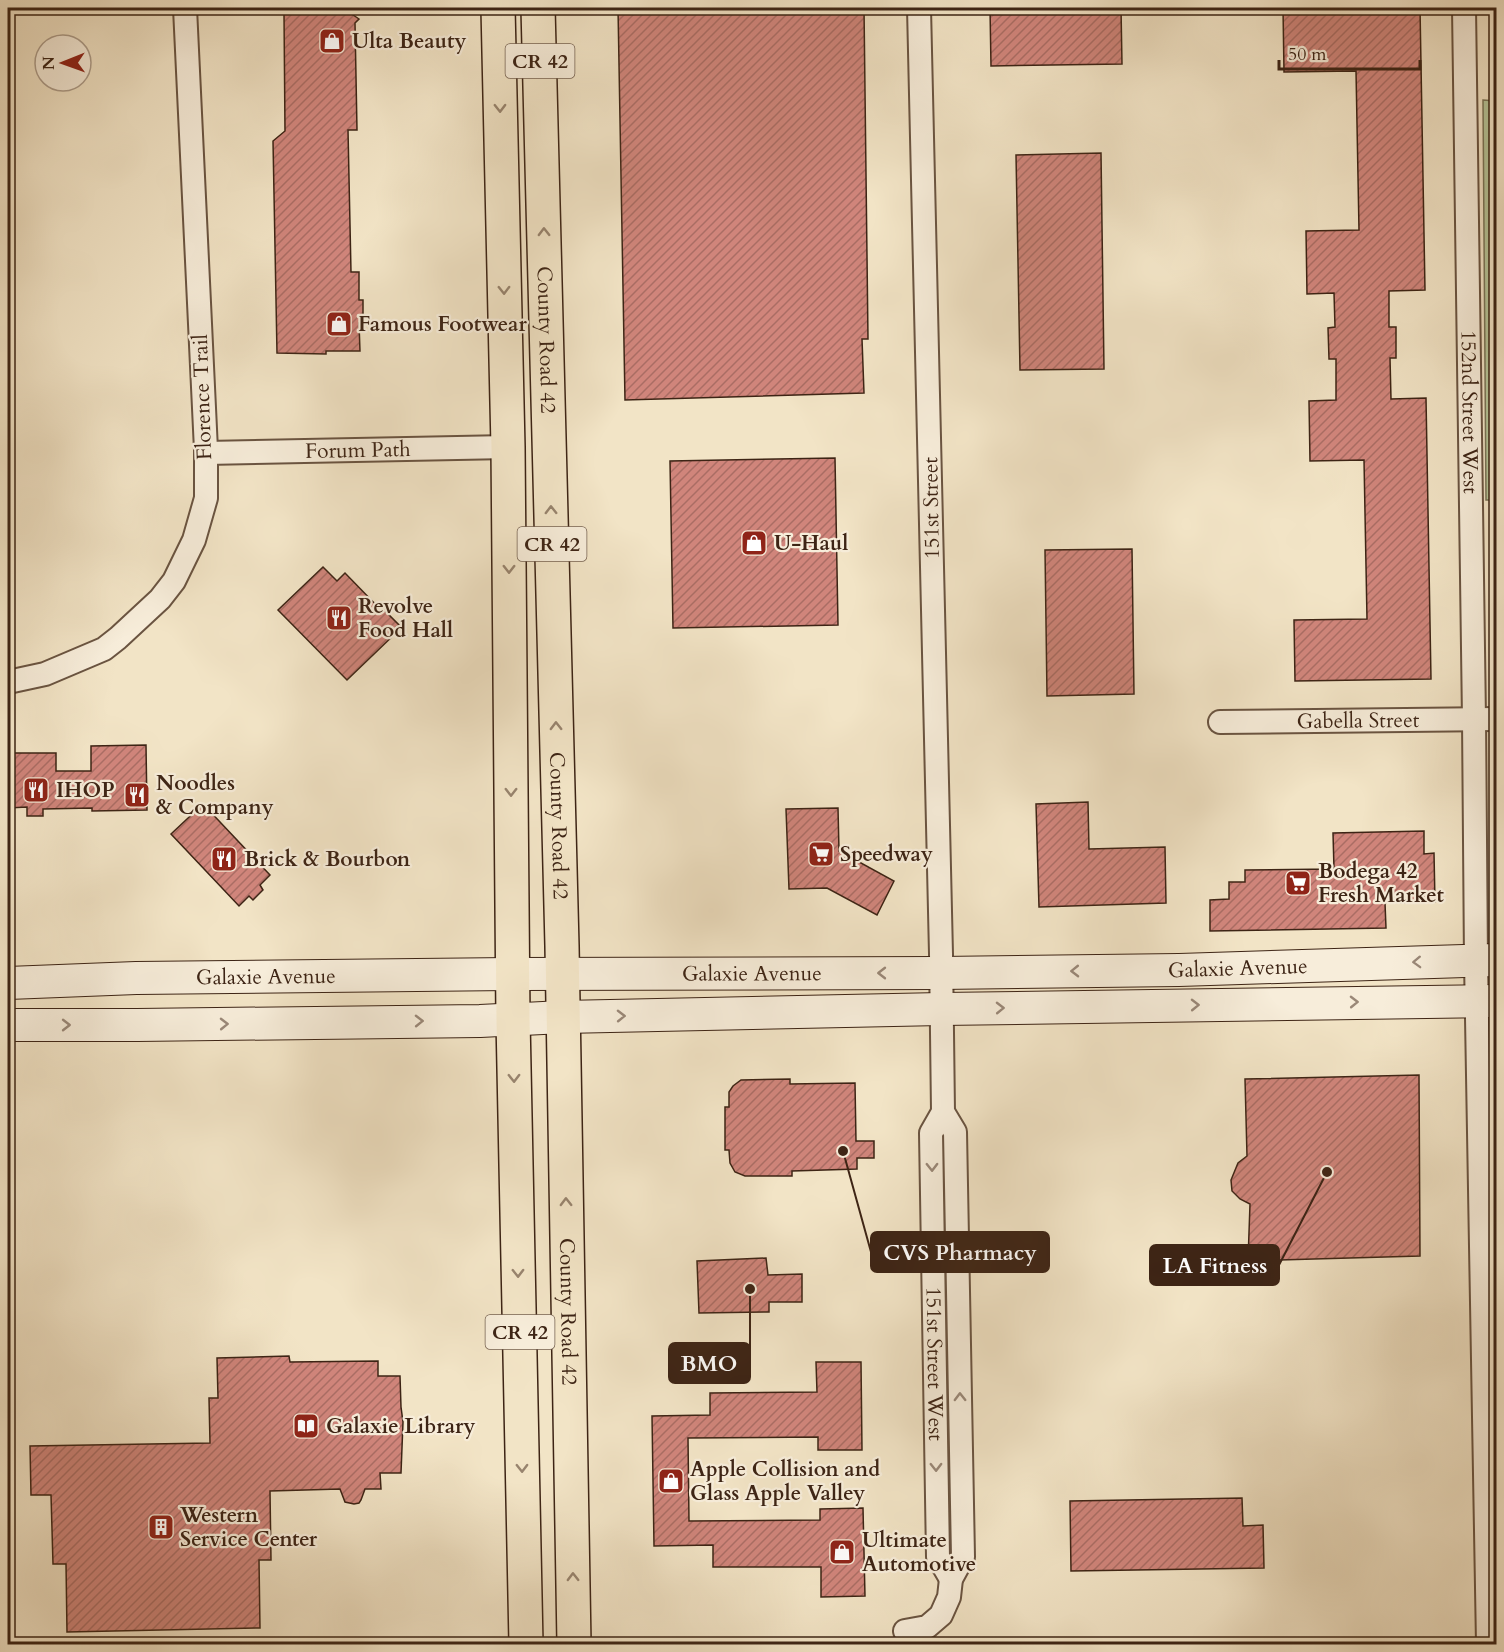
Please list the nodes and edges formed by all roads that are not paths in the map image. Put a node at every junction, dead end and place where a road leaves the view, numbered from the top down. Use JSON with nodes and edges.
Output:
{"nodes":[{"id":1,"x":185,"y":8,"type":"edge"},
{"id":2,"x":498,"y":8,"type":"edge"},
{"id":3,"x":538,"y":8,"type":"edge"},
{"id":4,"x":919,"y":8,"type":"edge"},
{"id":5,"x":1464,"y":8,"type":"edge"},
{"id":6,"x":508,"y":447,"type":"junction"},
{"id":7,"x":206,"y":453,"type":"junction"},
{"id":8,"x":8,"y":682,"type":"edge"},
{"id":9,"x":1485,"y":719,"type":"edge"},
{"id":10,"x":1220,"y":722,"type":"dead end"},
{"id":11,"x":1486,"y":960,"type":"edge"},
{"id":12,"x":940,"y":973,"type":"junction"},
{"id":13,"x":513,"y":974,"type":"junction"},
{"id":14,"x":562,"y":974,"type":"junction"},
{"id":15,"x":8,"y":983,"type":"edge"},
{"id":16,"x":1486,"y":1001,"type":"edge"},
{"id":17,"x":941,"y":1009,"type":"junction"},
{"id":18,"x":563,"y":1017,"type":"junction"},
{"id":19,"x":513,"y":1020,"type":"junction"},
{"id":20,"x":8,"y":1025,"type":"edge"},
{"id":21,"x":1488,"y":1206,"type":"edge"},
{"id":22,"x":1491,"y":1499,"type":"edge"},
{"id":23,"x":1491,"y":1534,"type":"edge"},
{"id":24,"x":905,"y":1631,"type":"dead end"},
{"id":25,"x":526,"y":1644,"type":"edge"},
{"id":26,"x":574,"y":1644,"type":"edge"},
{"id":27,"x":1488,"y":1644,"type":"edge"}],
"edges":[{"from":1,"to":7,"type":"street","name":"Florence Trail"},
{"from":2,"to":6,"type":"highway","name":"County Road 42","number":"CR 42","one_way":true},
{"from":14,"to":3,"type":"highway","name":"County Road 42","number":"CR 42","one_way":true},
{"from":4,"to":12,"type":"street","name":"151st Street"},
{"from":5,"to":9,"type":"street","name":"152nd Street West"},
{"from":6,"to":7,"type":"street","name":"Forum Path"},
{"from":6,"to":13,"type":"highway","name":"County Road 42","number":"CR 42","one_way":true},
{"from":7,"to":8,"type":"street","name":"Florence Trail"},
{"from":9,"to":10,"type":"street","name":"Gabella Street"},
{"from":9,"to":11,"type":"street","name":"152nd Street West"},
{"from":11,"to":12,"type":"street","name":"Galaxie Avenue","one_way":true},
{"from":11,"to":16,"type":"street","name":"152nd Street West"},
{"from":12,"to":14,"type":"street","name":"Galaxie Avenue","one_way":true},
{"from":12,"to":17,"type":"street","name":"151st Street"},
{"from":13,"to":14,"type":"street","name":"Galaxie Avenue"},
{"from":13,"to":15,"type":"street","name":"Galaxie Avenue"},
{"from":13,"to":19,"type":"highway","name":"County Road 42","number":"CR 42"},
{"from":14,"to":18,"type":"highway","name":"County Road 42","number":"CR 42"},
{"from":17,"to":16,"type":"street","name":"Galaxie Avenue","one_way":true},
{"from":16,"to":21,"type":"street","name":"152nd Street West"},
{"from":18,"to":17,"type":"street","name":"Galaxie Avenue","one_way":true},
{"from":17,"to":24,"type":"street","name":"151st Street West"},
{"from":18,"to":19,"type":"street","name":"Galaxie Avenue"},
{"from":26,"to":18,"type":"highway","name":"County Road 42","number":"CR 42","one_way":true},
{"from":20,"to":19,"type":"street","name":"Galaxie Avenue","one_way":true},
{"from":19,"to":25,"type":"highway","name":"County Road 42","number":"CR 42","one_way":true},
{"from":21,"to":22,"type":"street","name":"152nd Street West"},
{"from":22,"to":23,"type":"street","name":"152nd Street West"},
{"from":23,"to":27,"type":"street","name":"152nd Street West"}]}
